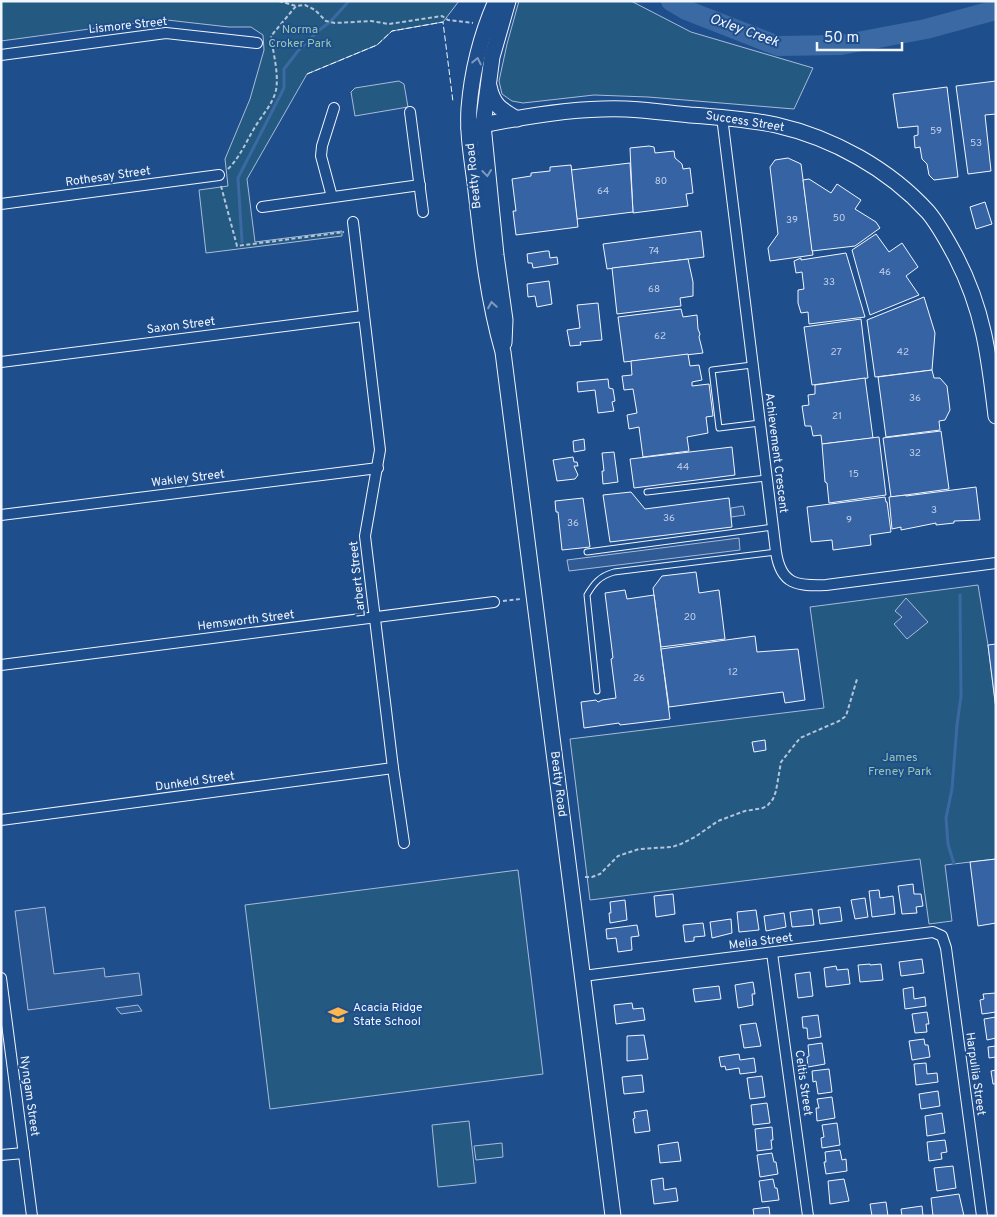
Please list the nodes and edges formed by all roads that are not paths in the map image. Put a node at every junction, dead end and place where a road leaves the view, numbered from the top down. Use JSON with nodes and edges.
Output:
{"nodes":[{"id":1,"x":496,"y":1,"type":"edge"},
{"id":2,"x":508,"y":1,"type":"edge"},
{"id":3,"x":257,"y":43,"type":"dead end"},
{"id":4,"x":1,"y":55,"type":"edge"},
{"id":5,"x":488,"y":82,"type":"junction"},
{"id":6,"x":334,"y":108,"type":"dead end"},
{"id":7,"x":410,"y":112,"type":"dead end"},
{"id":8,"x":722,"y":117,"type":"junction"},
{"id":9,"x":517,"y":119,"type":"junction"},
{"id":10,"x":476,"y":126,"type":"junction"},
{"id":11,"x":219,"y":175,"type":"road end"},
{"id":12,"x":420,"y":185,"type":"junction"},
{"id":13,"x":332,"y":197,"type":"junction"},
{"id":14,"x":1,"y":204,"type":"edge"},
{"id":15,"x":262,"y":206,"type":"dead end"},
{"id":16,"x":423,"y":212,"type":"dead end"},
{"id":17,"x":353,"y":226,"type":"road end"},
{"id":18,"x":363,"y":316,"type":"junction"},
{"id":19,"x":1,"y":362,"type":"edge"},
{"id":20,"x":752,"y":365,"type":"junction"},
{"id":21,"x":996,"y":416,"type":"edge"},
{"id":22,"x":760,"y":423,"type":"junction"},
{"id":23,"x":378,"y":468,"type":"junction"},
{"id":24,"x":767,"y":478,"type":"junction"},
{"id":25,"x":648,"y":492,"type":"dead end"},
{"id":26,"x":1,"y":515,"type":"edge"},
{"id":27,"x":773,"y":527,"type":"junction"},
{"id":28,"x":587,"y":552,"type":"dead end"},
{"id":29,"x":776,"y":552,"type":"junction"},
{"id":30,"x":996,"y":563,"type":"edge"},
{"id":31,"x":494,"y":602,"type":"road end"},
{"id":32,"x":375,"y":617,"type":"junction"},
{"id":33,"x":1,"y":664,"type":"edge"},
{"id":34,"x":598,"y":691,"type":"dead end"},
{"id":35,"x":393,"y":768,"type":"junction"},
{"id":36,"x":1,"y":820,"type":"edge"},
{"id":37,"x":404,"y":843,"type":"dead end"},
{"id":38,"x":942,"y":936,"type":"joint"},
{"id":39,"x":772,"y":953,"type":"junction"},
{"id":40,"x":583,"y":976,"type":"junction"},
{"id":41,"x":1,"y":978,"type":"edge"},
{"id":42,"x":24,"y":1153,"type":"junction"},
{"id":43,"x":1,"y":1156,"type":"edge"},
{"id":44,"x":32,"y":1216,"type":"edge"},
{"id":45,"x":614,"y":1216,"type":"edge"},
{"id":46,"x":808,"y":1216,"type":"edge"},
{"id":47,"x":982,"y":1216,"type":"edge"}],
"edges":[{"from":10,"to":1,"type":"main road","name":"Beatty Road","one_way":true},
{"from":2,"to":5,"type":"main road","name":"Beatty Road"},
{"from":3,"to":4,"type":"street","name":"Lismore Street"},
{"from":5,"to":9,"type":"main road"},
{"from":5,"to":10,"type":"main road","name":"Beatty Road"},
{"from":6,"to":13,"type":"street"},
{"from":7,"to":12,"type":"street"},
{"from":8,"to":9,"type":"main road","name":"Success Street"},
{"from":8,"to":20,"type":"street","name":"Achievement Crescent"},
{"from":8,"to":21,"type":"main road","name":"Success Street"},
{"from":9,"to":10,"type":"main road","name":"Success Street"},
{"from":10,"to":40,"type":"main road","name":"Beatty Road"},
{"from":11,"to":14,"type":"street","name":"Rothesay Street"},
{"from":12,"to":13,"type":"street"},
{"from":12,"to":16,"type":"street"},
{"from":13,"to":15,"type":"street"},
{"from":17,"to":18,"type":"street","name":"Larbert Street"},
{"from":18,"to":19,"type":"street","name":"Saxon Street"},
{"from":18,"to":23,"type":"street","name":"Larbert Street"},
{"from":20,"to":22,"type":"street","name":"Achievement Crescent"},
{"from":20,"to":22,"type":"lane"},
{"from":22,"to":24,"type":"street","name":"Achievement Crescent"},
{"from":23,"to":26,"type":"street","name":"Wakley Street"},
{"from":23,"to":32,"type":"street","name":"Larbert Street"},
{"from":24,"to":25,"type":"lane"},
{"from":24,"to":27,"type":"street","name":"Achievement Crescent"},
{"from":27,"to":28,"type":"lane"},
{"from":27,"to":29,"type":"street","name":"Achievement Crescent"},
{"from":29,"to":30,"type":"street","name":"Achievement Crescent"},
{"from":29,"to":34,"type":"lane"},
{"from":31,"to":32,"type":"street","name":"Hemsworth Street"},
{"from":32,"to":33,"type":"street","name":"Hemsworth Street"},
{"from":32,"to":35,"type":"street","name":"Larbert Street"},
{"from":35,"to":36,"type":"street","name":"Dunkeld Street"},
{"from":35,"to":37,"type":"street","name":"Larbert Street"},
{"from":38,"to":39,"type":"street","name":"Melia Street"},
{"from":38,"to":47,"type":"street","name":"Harpullia Street"},
{"from":39,"to":40,"type":"street","name":"Melia Street"},
{"from":39,"to":46,"type":"street","name":"Celtis Street"},
{"from":40,"to":45,"type":"main road","name":"Beatty Road"},
{"from":41,"to":42,"type":"street","name":"Nyngam Street"},
{"from":42,"to":43,"type":"street"},
{"from":42,"to":44,"type":"street","name":"Nyngam Street"}]}
